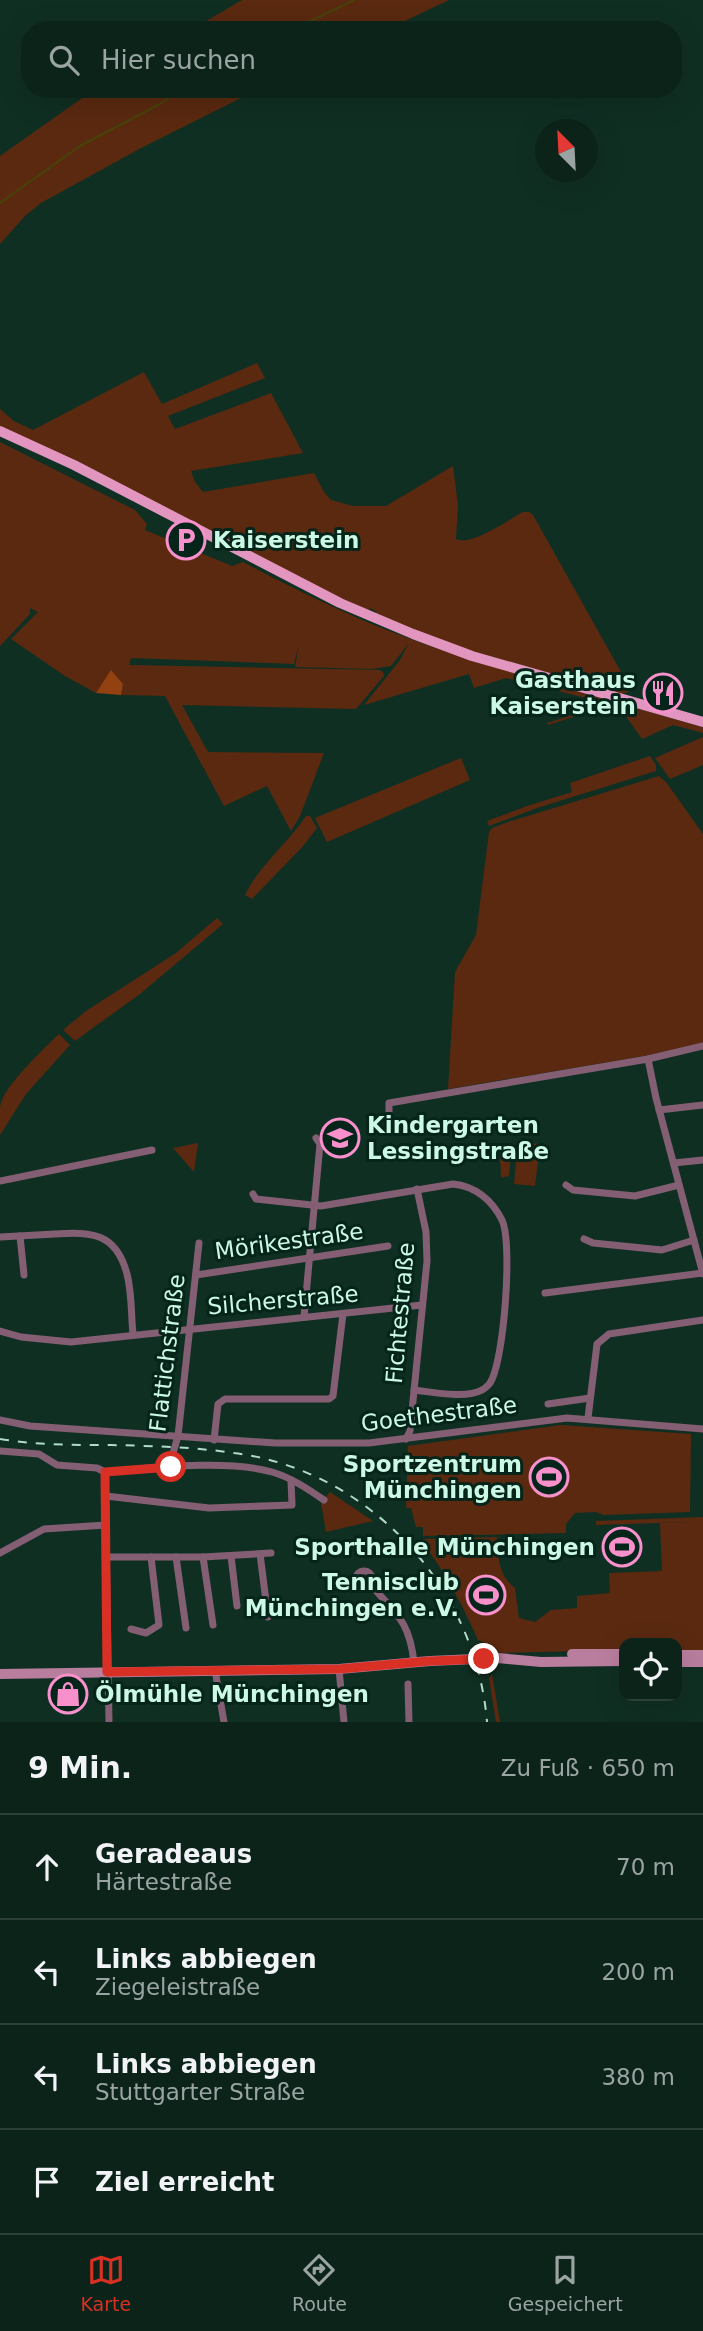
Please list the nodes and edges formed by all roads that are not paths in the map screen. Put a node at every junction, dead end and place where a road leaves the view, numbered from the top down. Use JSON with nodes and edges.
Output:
{"nodes":[{"id":1,"x":0,"y":431,"type":"edge"},
{"id":2,"x":703,"y":722,"type":"edge"},
{"id":3,"x":703,"y":1046,"type":"edge"},
{"id":4,"x":648,"y":1059,"type":"junction"},
{"id":5,"x":703,"y":1105,"type":"edge"},
{"id":6,"x":659,"y":1110,"type":"junction"},
{"id":7,"x":389,"y":1112,"type":"dead end"},
{"id":8,"x":316,"y":1138,"type":"dead end"},
{"id":9,"x":152,"y":1150,"type":"dead end"},
{"id":10,"x":703,"y":1160,"type":"edge"},
{"id":11,"x":674,"y":1163,"type":"junction"},
{"id":12,"x":0,"y":1181,"type":"edge"},
{"id":13,"x":566,"y":1185,"type":"dead end"},
{"id":14,"x":679,"y":1185,"type":"junction"},
{"id":15,"x":417,"y":1189,"type":"junction"},
{"id":16,"x":253,"y":1194,"type":"dead end"},
{"id":17,"x":314,"y":1206,"type":"junction"},
{"id":18,"x":20,"y":1236,"type":"junction"},
{"id":19,"x":0,"y":1237,"type":"edge"},
{"id":20,"x":584,"y":1239,"type":"dead end"},
{"id":21,"x":694,"y":1240,"type":"junction"},
{"id":22,"x":199,"y":1243,"type":"dead end"},
{"id":23,"x":388,"y":1246,"type":"dead end"},
{"id":24,"x":310,"y":1258,"type":"junction"},
{"id":25,"x":703,"y":1273,"type":"edge"},
{"id":26,"x":24,"y":1275,"type":"dead end"},
{"id":27,"x":196,"y":1275,"type":"junction"},
{"id":28,"x":545,"y":1293,"type":"dead end"},
{"id":29,"x":422,"y":1305,"type":"junction"},
{"id":30,"x":343,"y":1314,"type":"junction"},
{"id":31,"x":304,"y":1317,"type":"junction"},
{"id":32,"x":703,"y":1320,"type":"edge"},
{"id":33,"x":190,"y":1328,"type":"junction"},
{"id":34,"x":0,"y":1331,"type":"edge"},
{"id":35,"x":133,"y":1334,"type":"junction"},
{"id":36,"x":414,"y":1390,"type":"junction"},
{"id":37,"x":590,"y":1398,"type":"junction"},
{"id":38,"x":548,"y":1404,"type":"dead end"},
{"id":39,"x":587,"y":1418,"type":"junction"},
{"id":40,"x":0,"y":1420,"type":"edge"},
{"id":41,"x":703,"y":1429,"type":"edge"},
{"id":42,"x":178,"y":1436,"type":"junction"},
{"id":43,"x":406,"y":1439,"type":"junction"},
{"id":44,"x":214,"y":1440,"type":"junction"},
{"id":45,"x":0,"y":1451,"type":"edge"},
{"id":46,"x":169,"y":1467,"type":"junction"},
{"id":47,"x":105,"y":1472,"type":"junction"},
{"id":48,"x":291,"y":1480,"type":"junction"},
{"id":49,"x":106,"y":1496,"type":"junction"},
{"id":50,"x":324,"y":1500,"type":"dead end"},
{"id":51,"x":106,"y":1525,"type":"junction"},
{"id":52,"x":0,"y":1553,"type":"edge"},
{"id":53,"x":271,"y":1553,"type":"dead end"},
{"id":54,"x":260,"y":1554,"type":"junction"},
{"id":55,"x":231,"y":1556,"type":"junction"},
{"id":56,"x":106,"y":1557,"type":"junction"},
{"id":57,"x":151,"y":1557,"type":"junction"},
{"id":58,"x":176,"y":1557,"type":"junction"},
{"id":59,"x":203,"y":1557,"type":"junction"},
{"id":60,"x":370,"y":1584,"type":"dead end"},
{"id":61,"x":237,"y":1606,"type":"dead end"},
{"id":62,"x":268,"y":1618,"type":"dead end"},
{"id":63,"x":213,"y":1625,"type":"dead end"},
{"id":64,"x":186,"y":1628,"type":"dead end"},
{"id":65,"x":131,"y":1629,"type":"dead end"},
{"id":66,"x":619,"y":1654,"type":"edge"},
{"id":67,"x":682,"y":1655,"type":"edge"},
{"id":68,"x":703,"y":1655,"type":"edge"},
{"id":69,"x":511,"y":1659,"type":"junction"},
{"id":70,"x":619,"y":1661,"type":"edge"},
{"id":71,"x":415,"y":1662,"type":"junction"},
{"id":72,"x":682,"y":1662,"type":"edge"},
{"id":73,"x":703,"y":1662,"type":"edge"},
{"id":74,"x":339,"y":1669,"type":"junction"},
{"id":75,"x":215,"y":1670,"type":"junction"},
{"id":76,"x":107,"y":1672,"type":"junction"},
{"id":77,"x":0,"y":1674,"type":"edge"},
{"id":78,"x":408,"y":1684,"type":"dead end"},
{"id":79,"x":109,"y":1722,"type":"edge"},
{"id":80,"x":224,"y":1722,"type":"edge"},
{"id":81,"x":344,"y":1722,"type":"edge"},
{"id":82,"x":408,"y":1722,"type":"edge"}],
"edges":[{"from":1,"to":2,"type":"main road"},
{"from":3,"to":4,"type":"street"},
{"from":4,"to":6,"type":"street"},
{"from":4,"to":7,"type":"street"},
{"from":5,"to":6,"type":"street"},
{"from":6,"to":11,"type":"street"},
{"from":8,"to":17,"type":"street"},
{"from":9,"to":12,"type":"street"},
{"from":10,"to":11,"type":"street"},
{"from":11,"to":14,"type":"street"},
{"from":13,"to":14,"type":"street"},
{"from":14,"to":21,"type":"street"},
{"from":15,"to":17,"type":"street"},
{"from":15,"to":29,"type":"street","name":"Fichtestraße"},
{"from":15,"to":36,"type":"street"},
{"from":16,"to":17,"type":"street"},
{"from":17,"to":24,"type":"street"},
{"from":18,"to":19,"type":"street"},
{"from":18,"to":26,"type":"street"},
{"from":18,"to":35,"type":"street"},
{"from":20,"to":21,"type":"street"},
{"from":21,"to":25,"type":"street"},
{"from":22,"to":27,"type":"street","name":"Flattichstraße"},
{"from":23,"to":24,"type":"street","name":"Mörikestraße"},
{"from":24,"to":27,"type":"street","name":"Mörikestraße"},
{"from":24,"to":31,"type":"street"},
{"from":25,"to":28,"type":"street"},
{"from":27,"to":33,"type":"street","name":"Flattichstraße"},
{"from":29,"to":30,"type":"street","name":"Silcherstraße"},
{"from":29,"to":36,"type":"street","name":"Fichtestraße"},
{"from":30,"to":31,"type":"street","name":"Silcherstraße"},
{"from":30,"to":44,"type":"street"},
{"from":31,"to":33,"type":"street","name":"Silcherstraße"},
{"from":32,"to":37,"type":"street"},
{"from":33,"to":35,"type":"street","name":"Silcherstraße"},
{"from":33,"to":42,"type":"street","name":"Flattichstraße"},
{"from":34,"to":35,"type":"street","name":"Silcherstraße"},
{"from":36,"to":43,"type":"street","name":"Fichtestraße"},
{"from":37,"to":38,"type":"street"},
{"from":37,"to":39,"type":"street"},
{"from":39,"to":41,"type":"street","name":"Goethestraße"},
{"from":39,"to":43,"type":"street","name":"Goethestraße"},
{"from":40,"to":42,"type":"street","name":"Goethestraße"},
{"from":42,"to":44,"type":"street","name":"Goethestraße"},
{"from":42,"to":46,"type":"street","name":"Flattichstraße"},
{"from":43,"to":44,"type":"street","name":"Goethestraße"},
{"from":45,"to":47,"type":"street"},
{"from":46,"to":47,"type":"street"},
{"from":46,"to":48,"type":"street"},
{"from":47,"to":49,"type":"street"},
{"from":48,"to":49,"type":"street"},
{"from":48,"to":50,"type":"street"},
{"from":49,"to":51,"type":"street"},
{"from":51,"to":52,"type":"street"},
{"from":51,"to":56,"type":"street"},
{"from":53,"to":54,"type":"street"},
{"from":54,"to":55,"type":"street"},
{"from":54,"to":62,"type":"street"},
{"from":55,"to":59,"type":"street"},
{"from":55,"to":61,"type":"street"},
{"from":56,"to":57,"type":"street"},
{"from":56,"to":76,"type":"street"},
{"from":57,"to":58,"type":"street"},
{"from":57,"to":65,"type":"street"},
{"from":58,"to":59,"type":"street"},
{"from":58,"to":64,"type":"street"},
{"from":59,"to":63,"type":"street"},
{"from":60,"to":71,"type":"street"},
{"from":66,"to":69,"type":"street"},
{"from":67,"to":68,"type":"street"},
{"from":69,"to":70,"type":"street"},
{"from":69,"to":71,"type":"street"},
{"from":71,"to":74,"type":"street"},
{"from":72,"to":73,"type":"street"},
{"from":74,"to":75,"type":"street"},
{"from":74,"to":81,"type":"street"},
{"from":75,"to":76,"type":"street"},
{"from":75,"to":80,"type":"street"},
{"from":76,"to":77,"type":"street"},
{"from":76,"to":79,"type":"street"},
{"from":78,"to":82,"type":"street"}]}
